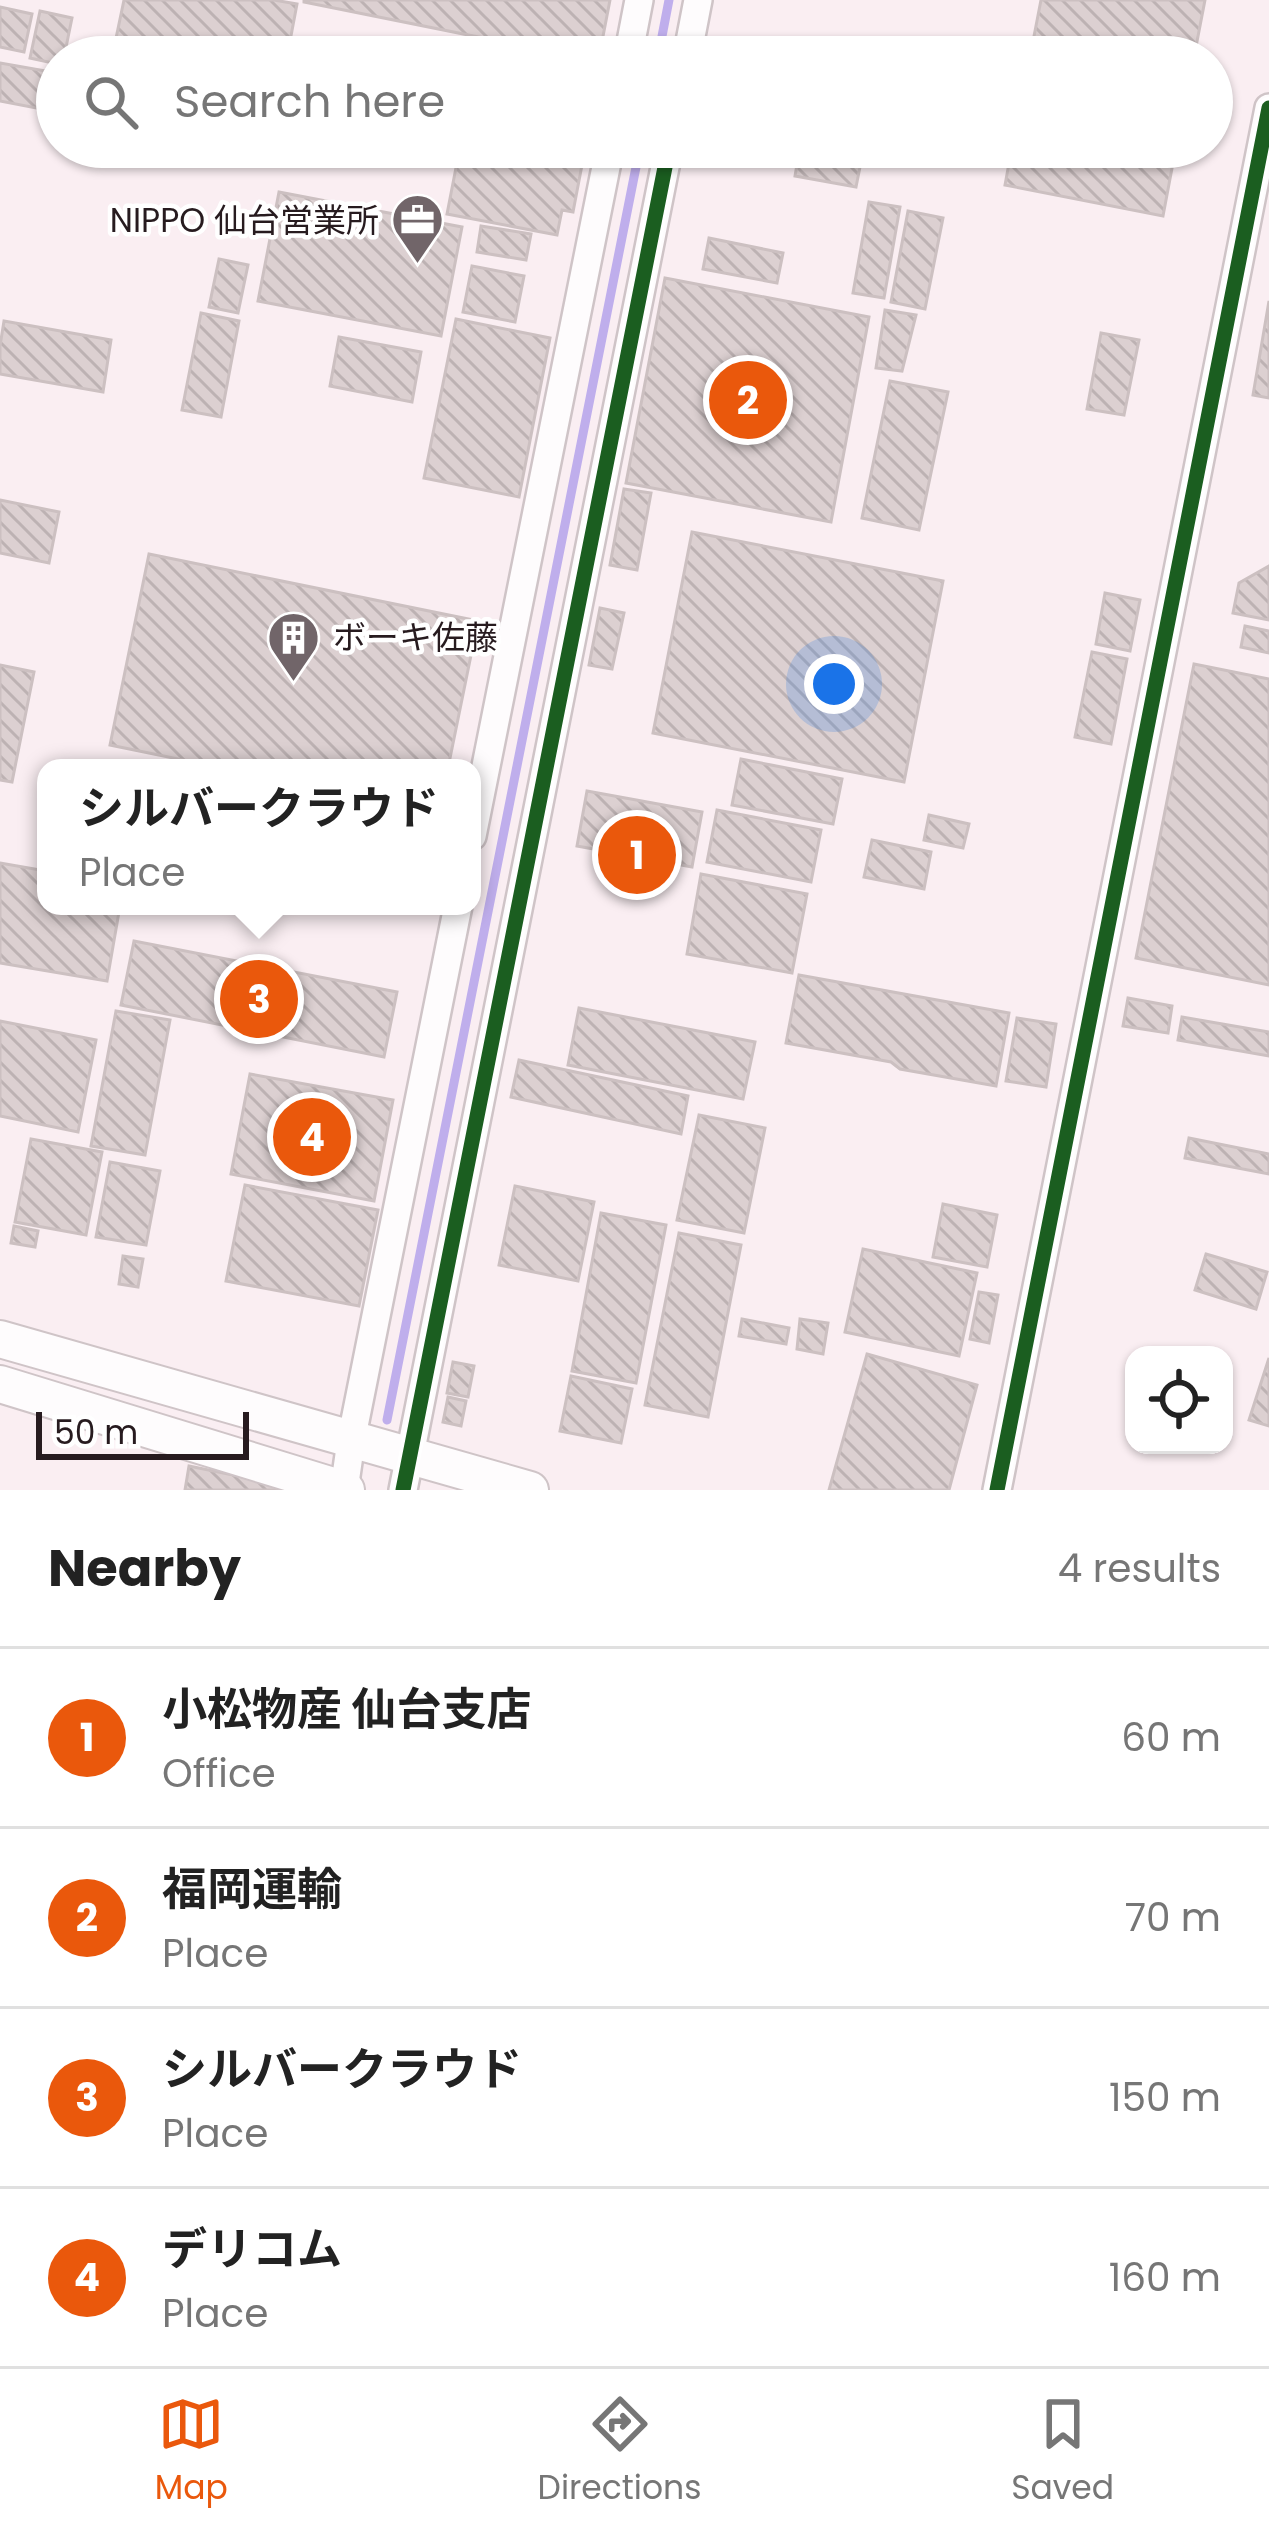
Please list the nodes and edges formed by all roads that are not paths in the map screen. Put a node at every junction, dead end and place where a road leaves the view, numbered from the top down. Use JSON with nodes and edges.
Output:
{"nodes":[{"id":1,"x":639,"y":0,"type":"edge"},
{"id":2,"x":698,"y":0,"type":"edge"},
{"id":3,"x":632,"y":36,"type":"edge"},
{"id":4,"x":691,"y":36,"type":"edge"},
{"id":5,"x":1269,"y":108,"type":"edge"},
{"id":6,"x":606,"y":168,"type":"edge"},
{"id":7,"x":665,"y":168,"type":"edge"},
{"id":8,"x":481,"y":791,"type":"edge"},
{"id":9,"x":456,"y":915,"type":"edge"},
{"id":10,"x":0,"y":1339,"type":"edge"},
{"id":11,"x":0,"y":1384,"type":"edge"},
{"id":12,"x":351,"y":1441,"type":"junction"},
{"id":13,"x":406,"y":1474,"type":"edge"},
{"id":14,"x":345,"y":1490,"type":"edge"},
{"id":15,"x":530,"y":1490,"type":"edge"},
{"id":16,"x":997,"y":1490,"type":"edge"}],
"edges":[{"from":1,"to":3,"type":"street"},
{"from":2,"to":4,"type":"street"},
{"from":5,"to":16,"type":"street"},
{"from":6,"to":8,"type":"street"},
{"from":7,"to":13,"type":"street"},
{"from":9,"to":12,"type":"street"},
{"from":10,"to":12,"type":"street"},
{"from":11,"to":14,"type":"street"},
{"from":12,"to":13,"type":"street"},
{"from":12,"to":14,"type":"street"},
{"from":13,"to":15,"type":"street"}]}
